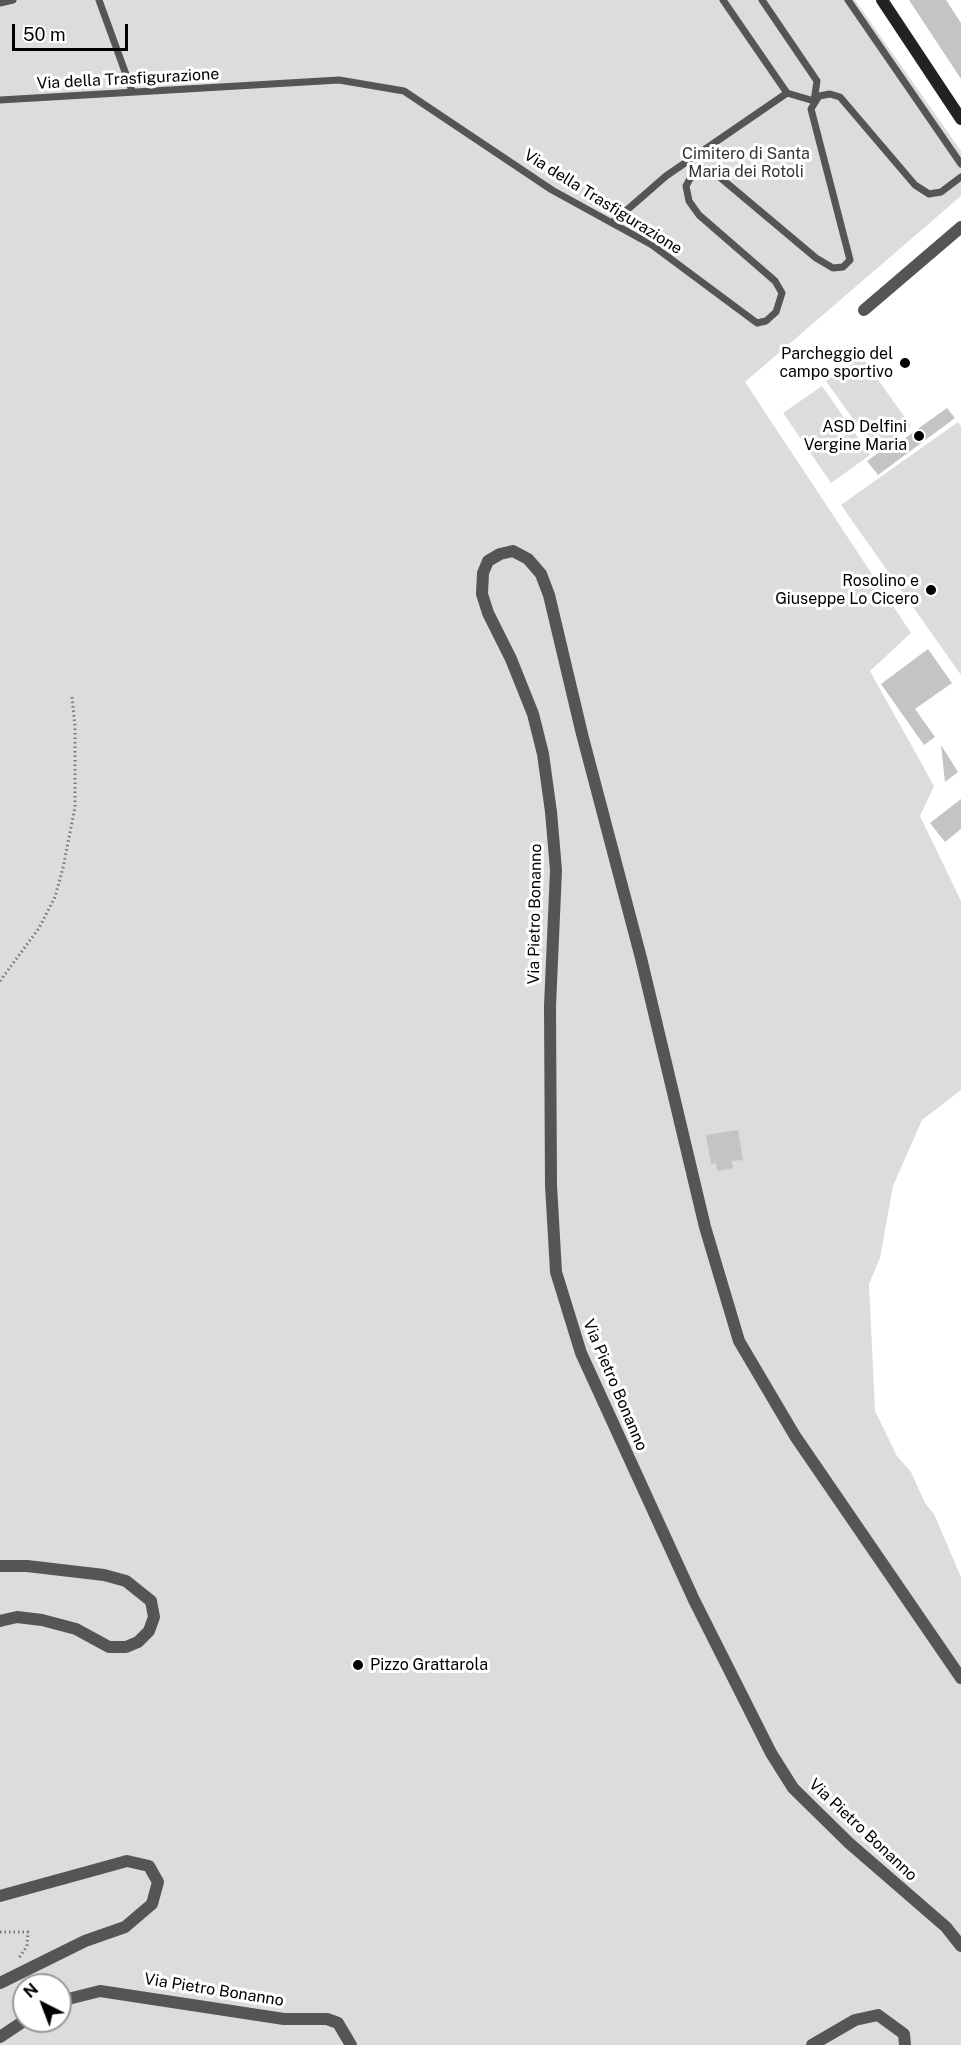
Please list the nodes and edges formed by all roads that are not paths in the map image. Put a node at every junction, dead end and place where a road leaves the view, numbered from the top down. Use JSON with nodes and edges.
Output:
{"nodes":[{"id":1,"x":14,"y":0,"type":"edge"},
{"id":2,"x":99,"y":0,"type":"edge"},
{"id":3,"x":723,"y":0,"type":"edge"},
{"id":4,"x":762,"y":0,"type":"edge"},
{"id":5,"x":848,"y":0,"type":"edge"},
{"id":6,"x":882,"y":0,"type":"edge"},
{"id":7,"x":0,"y":3,"type":"edge"},
{"id":8,"x":132,"y":91,"type":"junction"},
{"id":9,"x":786,"y":93,"type":"junction"},
{"id":10,"x":0,"y":100,"type":"edge"},
{"id":11,"x":814,"y":101,"type":"junction"},
{"id":12,"x":961,"y":119,"type":"edge"},
{"id":13,"x":961,"y":164,"type":"edge"},
{"id":14,"x":961,"y":177,"type":"edge"},
{"id":15,"x":612,"y":223,"type":"junction"},
{"id":16,"x":961,"y":227,"type":"edge"},
{"id":17,"x":864,"y":310,"type":"dead end"},
{"id":18,"x":0,"y":1566,"type":"edge"},
{"id":19,"x":0,"y":1621,"type":"edge"},
{"id":20,"x":961,"y":1678,"type":"edge"},
{"id":21,"x":0,"y":1896,"type":"edge"},
{"id":22,"x":961,"y":1946,"type":"edge"},
{"id":23,"x":0,"y":1983,"type":"edge"},
{"id":24,"x":72,"y":1998,"type":"edge"},
{"id":25,"x":351,"y":2045,"type":"edge"},
{"id":26,"x":812,"y":2045,"type":"edge"},
{"id":27,"x":905,"y":2045,"type":"edge"}],
"edges":[{"from":1,"to":7,"type":"lane"},
{"from":2,"to":8,"type":"lane"},
{"from":3,"to":9,"type":"lane"},
{"from":4,"to":11,"type":"lane"},
{"from":5,"to":13,"type":"lane"},
{"from":6,"to":12,"type":"main road"},
{"from":8,"to":10,"type":"lane","name":"Via della Trasfigurazione"},
{"from":8,"to":15,"type":"lane","name":"Via della Trasfigurazione"},
{"from":9,"to":11,"type":"lane"},
{"from":9,"to":15,"type":"lane"},
{"from":11,"to":14,"type":"lane"},
{"from":11,"to":15,"type":"lane","name":"Via della Trasfigurazione"},
{"from":16,"to":17,"type":"street"},
{"from":18,"to":19,"type":"street"},
{"from":20,"to":22,"type":"street","name":"Via Pietro Bonanno"},
{"from":21,"to":23,"type":"street"},
{"from":24,"to":25,"type":"street","name":"Via Pietro Bonanno"},
{"from":26,"to":27,"type":"street"}]}
